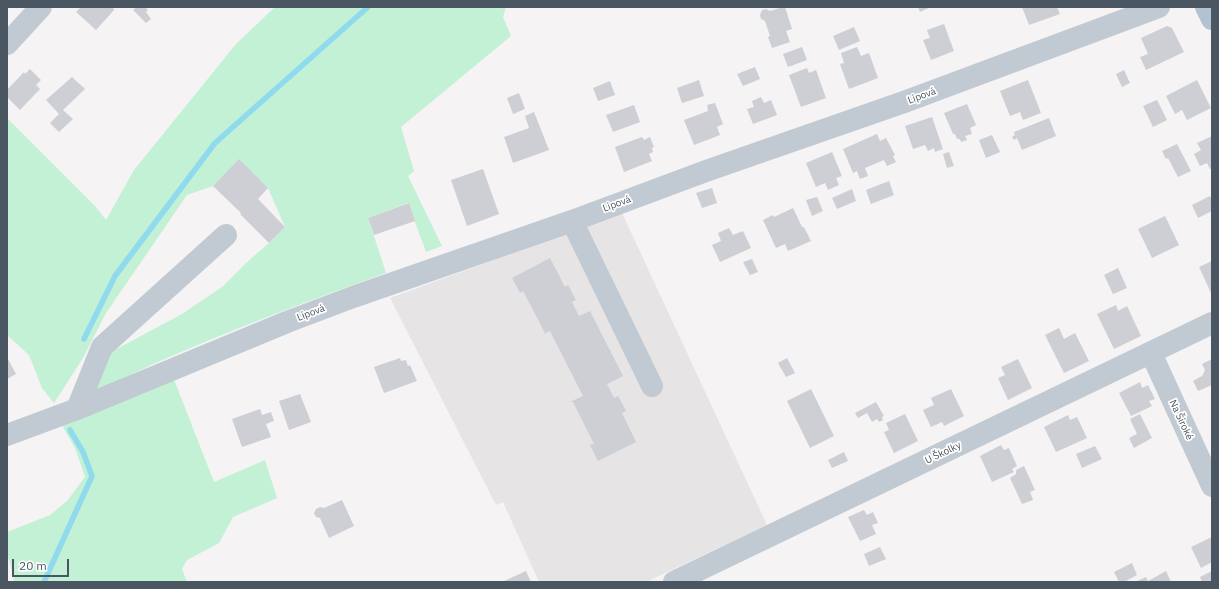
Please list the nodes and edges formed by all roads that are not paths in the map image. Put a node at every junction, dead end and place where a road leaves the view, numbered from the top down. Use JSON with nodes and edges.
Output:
{"nodes":[{"id":1,"x":41,"y":7,"type":"edge"},
{"id":2,"x":1159,"y":7,"type":"edge"},
{"id":3,"x":1206,"y":7,"type":"edge"},
{"id":4,"x":1212,"y":19,"type":"edge"},
{"id":5,"x":7,"y":44,"type":"edge"},
{"id":6,"x":572,"y":221,"type":"junction"},
{"id":7,"x":226,"y":235,"type":"dead end"},
{"id":8,"x":1212,"y":324,"type":"edge"},
{"id":9,"x":1151,"y":353,"type":"junction"},
{"id":10,"x":652,"y":386,"type":"dead end"},
{"id":11,"x":78,"y":409,"type":"junction"},
{"id":12,"x":7,"y":435,"type":"edge"},
{"id":13,"x":1212,"y":486,"type":"edge"},
{"id":14,"x":674,"y":582,"type":"edge"}],
"edges":[{"from":1,"to":5,"type":"street"},
{"from":2,"to":6,"type":"street","name":"Lipová"},
{"from":3,"to":4,"type":"main road"},
{"from":6,"to":10,"type":"street"},
{"from":6,"to":11,"type":"street","name":"Lipová"},
{"from":7,"to":11,"type":"street"},
{"from":8,"to":9,"type":"street","name":"U Školky"},
{"from":9,"to":13,"type":"street","name":"Na Široké"},
{"from":9,"to":14,"type":"street","name":"U Školky"},
{"from":11,"to":12,"type":"street","name":"Lipová"}]}
